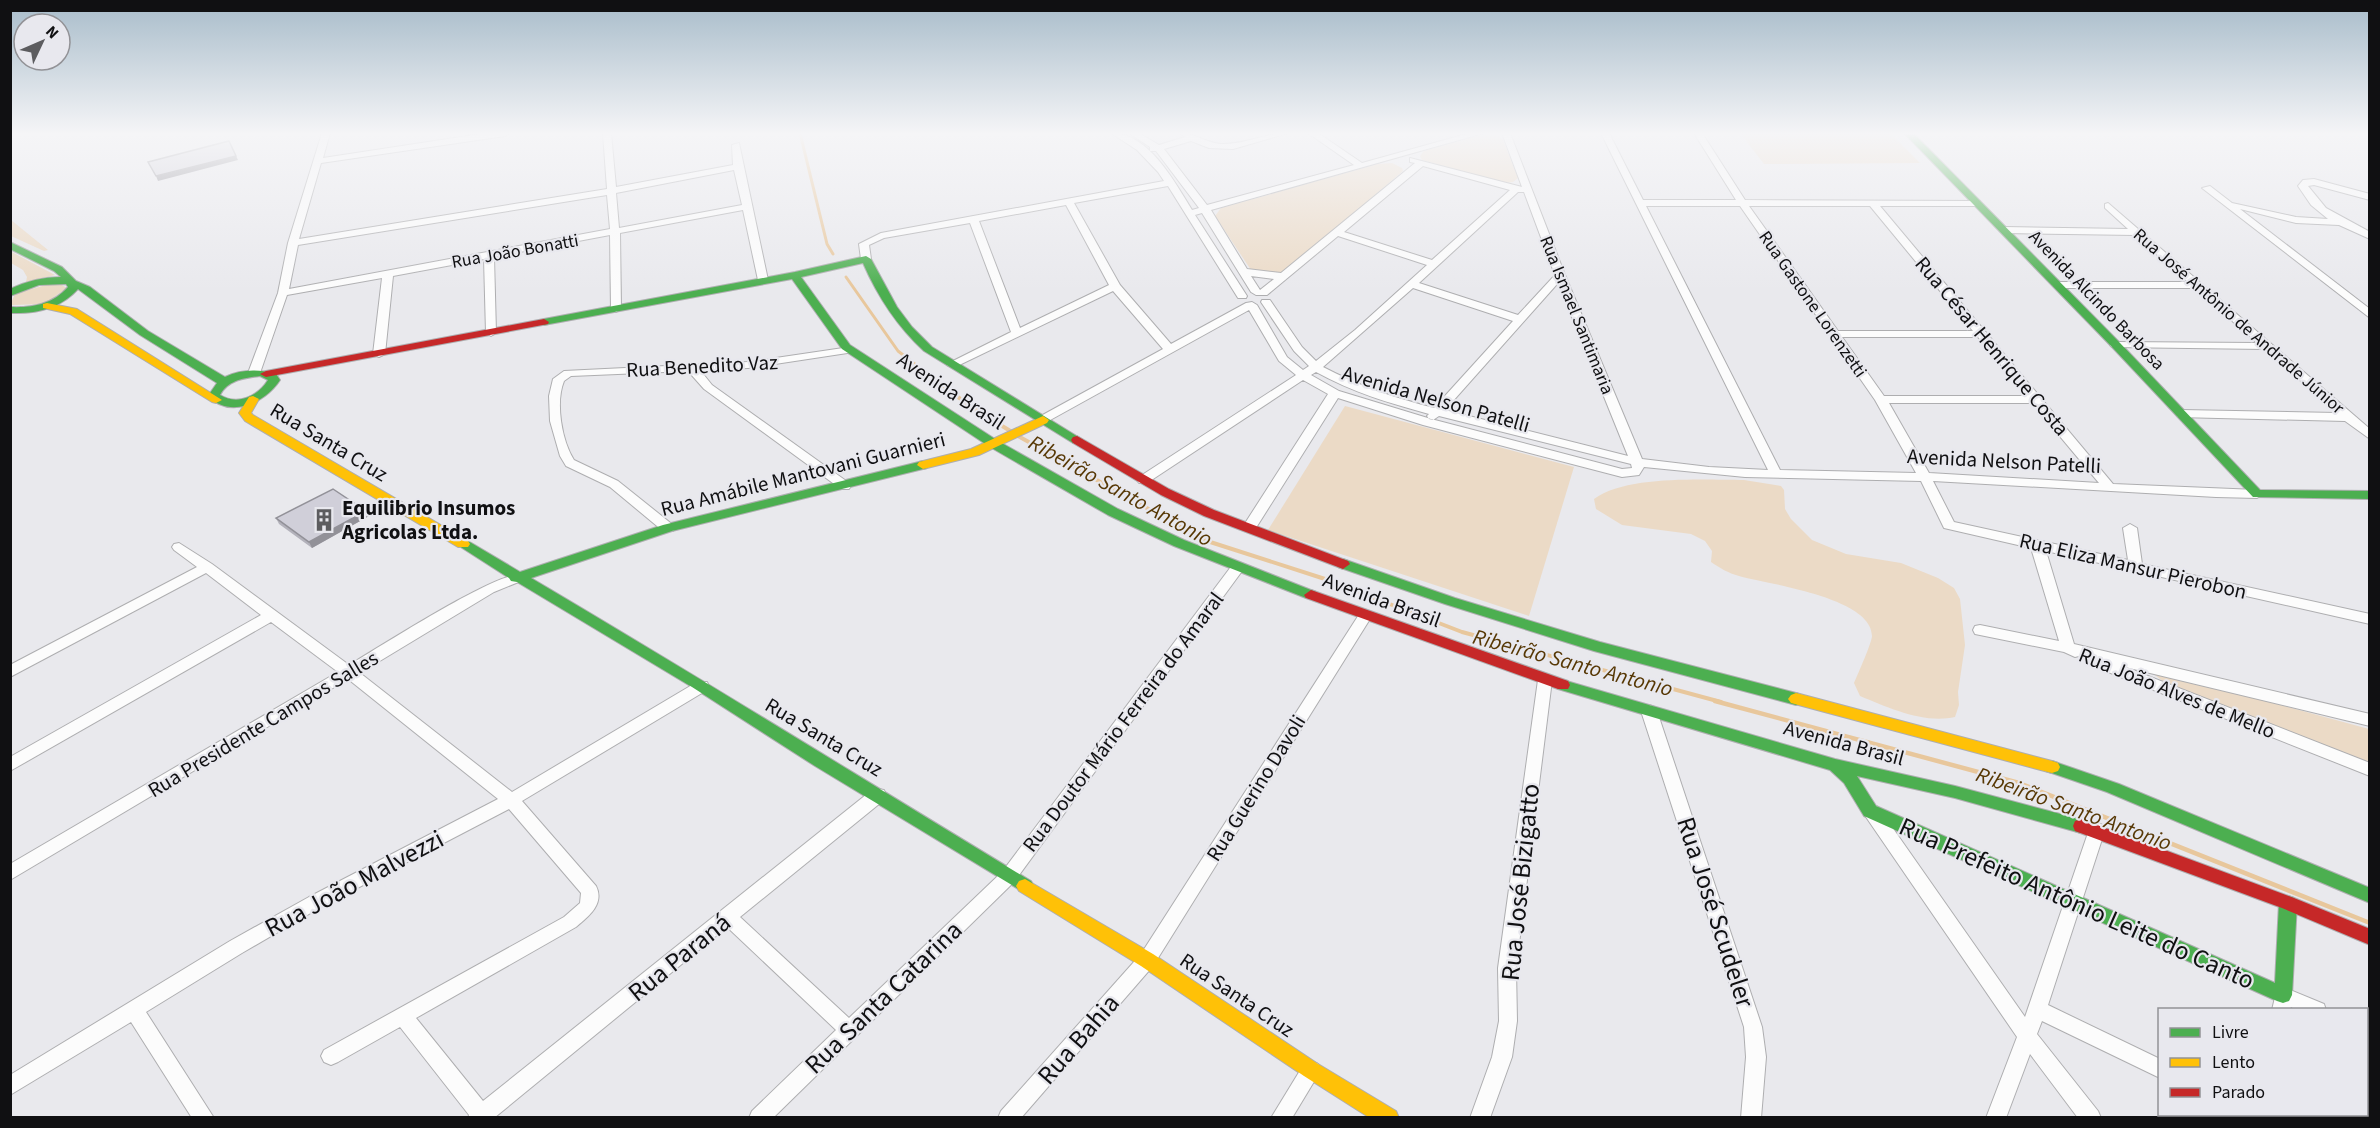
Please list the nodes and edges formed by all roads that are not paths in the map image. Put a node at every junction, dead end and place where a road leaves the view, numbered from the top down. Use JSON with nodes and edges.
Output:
{"nodes":[{"id":1,"x":310,"y":186,"type":"edge"},
{"id":2,"x":612,"y":186,"type":"edge"},
{"id":3,"x":640,"y":186,"type":"edge"},
{"id":4,"x":742,"y":186,"type":"edge"},
{"id":5,"x":1155,"y":186,"type":"edge"},
{"id":6,"x":1171,"y":186,"type":"edge"},
{"id":7,"x":1187,"y":186,"type":"edge"},
{"id":8,"x":1287,"y":186,"type":"edge"},
{"id":9,"x":1394,"y":186,"type":"edge"},
{"id":10,"x":1504,"y":186,"type":"edge"},
{"id":11,"x":1525,"y":186,"type":"edge"},
{"id":12,"x":1632,"y":186,"type":"edge"},
{"id":13,"x":1731,"y":186,"type":"edge"},
{"id":14,"x":1960,"y":186,"type":"edge"},
{"id":15,"x":2305,"y":186,"type":"edge"},
{"id":16,"x":2329,"y":186,"type":"edge"},
{"id":17,"x":2207,"y":188,"type":"dead end"},
{"id":18,"x":1516,"y":189,"type":"junction"},
{"id":19,"x":612,"y":191,"type":"junction"},
{"id":20,"x":1527,"y":191,"type":"junction"},
{"id":21,"x":2370,"y":197,"type":"edge"},
{"id":22,"x":1069,"y":202,"type":"junction"},
{"id":23,"x":1641,"y":203,"type":"junction"},
{"id":24,"x":1977,"y":203,"type":"junction"},
{"id":25,"x":2226,"y":203,"type":"junction"},
{"id":26,"x":1743,"y":204,"type":"junction"},
{"id":27,"x":1873,"y":204,"type":"junction"},
{"id":28,"x":2108,"y":206,"type":"dead end"},
{"id":29,"x":746,"y":207,"type":"junction"},
{"id":30,"x":1205,"y":209,"type":"junction"},
{"id":31,"x":1190,"y":213,"type":"junction"},
{"id":32,"x":973,"y":219,"type":"junction"},
{"id":33,"x":2342,"y":222,"type":"junction"},
{"id":34,"x":2004,"y":230,"type":"junction"},
{"id":35,"x":2136,"y":232,"type":"junction"},
{"id":36,"x":615,"y":233,"type":"junction"},
{"id":37,"x":1338,"y":233,"type":"junction"},
{"id":38,"x":2370,"y":236,"type":"edge"},
{"id":39,"x":293,"y":243,"type":"junction"},
{"id":40,"x":10,"y":245,"type":"edge"},
{"id":41,"x":489,"y":255,"type":"junction"},
{"id":42,"x":866,"y":260,"type":"junction"},
{"id":43,"x":1434,"y":264,"type":"junction"},
{"id":44,"x":1245,"y":272,"type":"junction"},
{"id":45,"x":388,"y":273,"type":"junction"},
{"id":46,"x":795,"y":275,"type":"junction"},
{"id":47,"x":1560,"y":275,"type":"junction"},
{"id":48,"x":1286,"y":276,"type":"junction"},
{"id":49,"x":763,"y":280,"type":"junction"},
{"id":50,"x":74,"y":284,"type":"junction"},
{"id":51,"x":1412,"y":284,"type":"junction"},
{"id":52,"x":2057,"y":285,"type":"junction"},
{"id":53,"x":2199,"y":285,"type":"junction"},
{"id":54,"x":1115,"y":286,"type":"junction"},
{"id":55,"x":283,"y":292,"type":"junction"},
{"id":56,"x":10,"y":294,"type":"edge"},
{"id":57,"x":1262,"y":296,"type":"junction"},
{"id":58,"x":1248,"y":302,"type":"junction"},
{"id":59,"x":47,"y":306,"type":"junction"},
{"id":60,"x":616,"y":309,"type":"junction"},
{"id":61,"x":10,"y":310,"type":"edge"},
{"id":62,"x":2370,"y":315,"type":"edge"},
{"id":63,"x":1520,"y":319,"type":"junction"},
{"id":64,"x":491,"y":333,"type":"junction"},
{"id":65,"x":1017,"y":333,"type":"junction"},
{"id":66,"x":1834,"y":334,"type":"junction"},
{"id":67,"x":1982,"y":334,"type":"junction"},
{"id":68,"x":2116,"y":345,"type":"junction"},
{"id":69,"x":2267,"y":346,"type":"junction"},
{"id":70,"x":1170,"y":349,"type":"junction"},
{"id":71,"x":850,"y":350,"type":"junction"},
{"id":72,"x":379,"y":354,"type":"junction"},
{"id":73,"x":182,"y":357,"type":"junction"},
{"id":74,"x":953,"y":365,"type":"junction"},
{"id":75,"x":161,"y":366,"type":"junction"},
{"id":76,"x":692,"y":368,"type":"junction"},
{"id":77,"x":1316,"y":368,"type":"junction"},
{"id":78,"x":1302,"y":375,"type":"junction"},
{"id":79,"x":264,"y":377,"type":"junction"},
{"id":80,"x":224,"y":382,"type":"junction"},
{"id":81,"x":1335,"y":393,"type":"junction"},
{"id":82,"x":253,"y":399,"type":"junction"},
{"id":83,"x":2037,"y":399,"type":"junction"},
{"id":84,"x":216,"y":400,"type":"junction"},
{"id":85,"x":1881,"y":400,"type":"junction"},
{"id":86,"x":1436,"y":412,"type":"junction"},
{"id":87,"x":2182,"y":414,"type":"junction"},
{"id":88,"x":2348,"y":417,"type":"junction"},
{"id":89,"x":1041,"y":421,"type":"junction"},
{"id":90,"x":1427,"y":422,"type":"junction"},
{"id":91,"x":2370,"y":436,"type":"edge"},
{"id":92,"x":1000,"y":442,"type":"junction"},
{"id":93,"x":1637,"y":462,"type":"junction"},
{"id":94,"x":1776,"y":474,"type":"junction"},
{"id":95,"x":1925,"y":477,"type":"junction"},
{"id":96,"x":1143,"y":480,"type":"junction"},
{"id":97,"x":845,"y":486,"type":"junction"},
{"id":98,"x":2110,"y":488,"type":"junction"},
{"id":99,"x":2257,"y":494,"type":"junction"},
{"id":100,"x":2370,"y":495,"type":"edge"},
{"id":101,"x":668,"y":528,"type":"junction"},
{"id":102,"x":1249,"y":528,"type":"junction"},
{"id":103,"x":2130,"y":528,"type":"dead end"},
{"id":104,"x":2037,"y":544,"type":"junction"},
{"id":105,"x":179,"y":547,"type":"dead end"},
{"id":106,"x":207,"y":567,"type":"junction"},
{"id":107,"x":1238,"y":567,"type":"junction"},
{"id":108,"x":2136,"y":567,"type":"junction"},
{"id":109,"x":516,"y":578,"type":"junction"},
{"id":110,"x":272,"y":615,"type":"junction"},
{"id":111,"x":1365,"y":616,"type":"junction"},
{"id":112,"x":2370,"y":619,"type":"edge"},
{"id":113,"x":1980,"y":630,"type":"dead end"},
{"id":114,"x":2068,"y":648,"type":"junction"},
{"id":115,"x":10,"y":672,"type":"edge"},
{"id":116,"x":350,"y":673,"type":"junction"},
{"id":117,"x":1545,"y":680,"type":"junction"},
{"id":118,"x":702,"y":686,"type":"junction"},
{"id":119,"x":1649,"y":711,"type":"junction"},
{"id":120,"x":2370,"y":720,"type":"edge"},
{"id":121,"x":10,"y":765,"type":"edge"},
{"id":122,"x":1835,"y":765,"type":"junction"},
{"id":123,"x":2370,"y":770,"type":"edge"},
{"id":124,"x":878,"y":795,"type":"junction"},
{"id":125,"x":511,"y":800,"type":"junction"},
{"id":126,"x":1870,"y":810,"type":"junction"},
{"id":127,"x":2097,"y":830,"type":"junction"},
{"id":128,"x":10,"y":873,"type":"edge"},
{"id":129,"x":1008,"y":877,"type":"junction"},
{"id":130,"x":2370,"y":896,"type":"edge"},
{"id":131,"x":2073,"y":901,"type":"junction"},
{"id":132,"x":2288,"y":903,"type":"junction"},
{"id":133,"x":728,"y":917,"type":"junction"},
{"id":134,"x":2370,"y":937,"type":"edge"},
{"id":135,"x":1147,"y":960,"type":"junction"},
{"id":136,"x":2282,"y":1002,"type":"edge"},
{"id":137,"x":2308,"y":1008,"type":"edge"},
{"id":138,"x":2037,"y":1009,"type":"junction"},
{"id":139,"x":134,"y":1010,"type":"junction"},
{"id":140,"x":403,"y":1017,"type":"junction"},
{"id":141,"x":849,"y":1030,"type":"junction"},
{"id":142,"x":2027,"y":1036,"type":"junction"},
{"id":143,"x":330,"y":1056,"type":"dead end"},
{"id":144,"x":2158,"y":1068,"type":"edge"},
{"id":145,"x":1311,"y":1070,"type":"junction"},
{"id":146,"x":10,"y":1086,"type":"edge"},
{"id":147,"x":481,"y":1117,"type":"edge"},
{"id":148,"x":204,"y":1118,"type":"edge"},
{"id":149,"x":759,"y":1118,"type":"edge"},
{"id":150,"x":1008,"y":1118,"type":"edge"},
{"id":151,"x":1281,"y":1118,"type":"edge"},
{"id":152,"x":1389,"y":1118,"type":"edge"},
{"id":153,"x":1480,"y":1118,"type":"edge"},
{"id":154,"x":1751,"y":1118,"type":"edge"},
{"id":155,"x":1996,"y":1118,"type":"edge"},
{"id":156,"x":2091,"y":1118,"type":"edge"}],
"edges":[{"from":1,"to":39,"type":"street"},
{"from":2,"to":19,"type":"street"},
{"from":3,"to":19,"type":"street"},
{"from":4,"to":29,"type":"street"},
{"from":5,"to":22,"type":"street"},
{"from":6,"to":31,"type":"street","name":"Avenida Nelson Patelli"},
{"from":7,"to":30,"type":"street","name":"Avenida Nelson Patelli"},
{"from":8,"to":30,"type":"street"},
{"from":9,"to":37,"type":"street"},
{"from":10,"to":18,"type":"street"},
{"from":11,"to":20,"type":"street","name":"Rua Ismael Santimaria"},
{"from":12,"to":23,"type":"street"},
{"from":13,"to":26,"type":"street","name":"Rua Gastone Lorenzetti"},
{"from":14,"to":24,"type":"main road","name":"Avenida Alcindo Barbosa"},
{"from":15,"to":33,"type":"street"},
{"from":16,"to":21,"type":"street"},
{"from":17,"to":25,"type":"street"},
{"from":18,"to":20,"type":"street"},
{"from":18,"to":43,"type":"street"},
{"from":19,"to":36,"type":"street"},
{"from":19,"to":39,"type":"street"},
{"from":20,"to":47,"type":"street","name":"Rua Ismael Santimaria"},
{"from":22,"to":32,"type":"street"},
{"from":22,"to":54,"type":"street"},
{"from":23,"to":26,"type":"street"},
{"from":23,"to":94,"type":"street"},
{"from":24,"to":27,"type":"street"},
{"from":24,"to":34,"type":"main road","name":"Avenida Alcindo Barbosa"},
{"from":25,"to":33,"type":"street"},
{"from":25,"to":62,"type":"street"},
{"from":26,"to":27,"type":"street"},
{"from":26,"to":66,"type":"street","name":"Rua Gastone Lorenzetti"},
{"from":27,"to":67,"type":"street","name":"Rua César Henrique Costa"},
{"from":28,"to":35,"type":"street","name":"Rua José Antônio de Andrade Júnior"},
{"from":29,"to":36,"type":"street","name":"Rua João Bonatti"},
{"from":29,"to":49,"type":"street"},
{"from":30,"to":31,"type":"street"},
{"from":30,"to":44,"type":"street","name":"Avenida Nelson Patelli"},
{"from":31,"to":58,"type":"street","name":"Avenida Nelson Patelli"},
{"from":32,"to":42,"type":"street"},
{"from":32,"to":65,"type":"street"},
{"from":33,"to":38,"type":"street"},
{"from":34,"to":35,"type":"street"},
{"from":34,"to":52,"type":"main road","name":"Avenida Alcindo Barbosa"},
{"from":35,"to":53,"type":"street","name":"Rua José Antônio de Andrade Júnior"},
{"from":36,"to":41,"type":"street","name":"Rua João Bonatti"},
{"from":36,"to":60,"type":"street"},
{"from":37,"to":43,"type":"street"},
{"from":37,"to":48,"type":"street"},
{"from":39,"to":55,"type":"street"},
{"from":40,"to":50,"type":"main road"},
{"from":41,"to":45,"type":"street","name":"Rua João Bonatti"},
{"from":41,"to":64,"type":"street"},
{"from":42,"to":46,"type":"main road"},
{"from":42,"to":74,"type":"main road","name":"Avenida Brasil"},
{"from":43,"to":51,"type":"street"},
{"from":44,"to":48,"type":"street"},
{"from":44,"to":57,"type":"street","name":"Avenida Nelson Patelli"},
{"from":45,"to":55,"type":"street","name":"Rua João Bonatti"},
{"from":45,"to":72,"type":"street"},
{"from":46,"to":49,"type":"main road"},
{"from":46,"to":71,"type":"main road","name":"Avenida Brasil"},
{"from":47,"to":63,"type":"street"},
{"from":47,"to":93,"type":"street","name":"Rua Ismael Santimaria"},
{"from":48,"to":57,"type":"street"},
{"from":49,"to":60,"type":"main road"},
{"from":50,"to":56,"type":"main road"},
{"from":50,"to":59,"type":"main road"},
{"from":50,"to":73,"type":"main road"},
{"from":51,"to":63,"type":"street"},
{"from":51,"to":77,"type":"street"},
{"from":52,"to":53,"type":"street"},
{"from":52,"to":68,"type":"main road","name":"Avenida Alcindo Barbosa"},
{"from":53,"to":69,"type":"street","name":"Rua José Antônio de Andrade Júnior"},
{"from":54,"to":65,"type":"street"},
{"from":54,"to":70,"type":"street"},
{"from":55,"to":79,"type":"street"},
{"from":57,"to":58,"type":"street","name":"Rua Amábile Mantovani Guarnieri"},
{"from":57,"to":77,"type":"street","name":"Avenida Nelson Patelli"},
{"from":58,"to":70,"type":"street","name":"Rua Amábile Mantovani Guarnieri"},
{"from":58,"to":78,"type":"street","name":"Avenida Nelson Patelli"},
{"from":59,"to":61,"type":"main road"},
{"from":59,"to":75,"type":"main road"},
{"from":60,"to":64,"type":"main road"},
{"from":63,"to":86,"type":"street"},
{"from":64,"to":72,"type":"main road"},
{"from":65,"to":74,"type":"street"},
{"from":66,"to":67,"type":"street"},
{"from":66,"to":85,"type":"street","name":"Rua Gastone Lorenzetti"},
{"from":67,"to":83,"type":"street","name":"Rua César Henrique Costa"},
{"from":68,"to":69,"type":"street"},
{"from":68,"to":87,"type":"main road","name":"Avenida Alcindo Barbosa"},
{"from":69,"to":88,"type":"street","name":"Rua José Antônio de Andrade Júnior"},
{"from":70,"to":89,"type":"street","name":"Rua Amábile Mantovani Guarnieri"},
{"from":71,"to":76,"type":"street","name":"Rua Benedito Vaz"},
{"from":71,"to":92,"type":"main road","name":"Avenida Brasil"},
{"from":72,"to":79,"type":"main road"},
{"from":73,"to":75,"type":"main road"},
{"from":73,"to":80,"type":"main road"},
{"from":74,"to":89,"type":"main road","name":"Avenida Brasil"},
{"from":75,"to":84,"type":"main road"},
{"from":76,"to":97,"type":"street"},
{"from":76,"to":101,"type":"street","name":"Rua Benedito Vaz"},
{"from":77,"to":78,"type":"street"},
{"from":77,"to":86,"type":"street","name":"Avenida Nelson Patelli"},
{"from":78,"to":81,"type":"street","name":"Avenida Nelson Patelli"},
{"from":78,"to":96,"type":"street"},
{"from":79,"to":80,"type":"main road"},
{"from":79,"to":82,"type":"main road"},
{"from":80,"to":84,"type":"main road"},
{"from":81,"to":90,"type":"street","name":"Avenida Nelson Patelli"},
{"from":81,"to":102,"type":"street"},
{"from":82,"to":84,"type":"main road"},
{"from":82,"to":109,"type":"main road","name":"Rua Santa Cruz"},
{"from":83,"to":85,"type":"street"},
{"from":83,"to":98,"type":"street","name":"Rua César Henrique Costa"},
{"from":85,"to":95,"type":"street","name":"Rua Gastone Lorenzetti"},
{"from":86,"to":90,"type":"street"},
{"from":86,"to":93,"type":"street","name":"Avenida Nelson Patelli"},
{"from":87,"to":88,"type":"street"},
{"from":87,"to":99,"type":"main road","name":"Avenida Alcindo Barbosa"},
{"from":88,"to":91,"type":"street","name":"Rua José Antônio de Andrade Júnior"},
{"from":89,"to":92,"type":"main road","name":"Rua Amábile Mantovani Guarnieri"},
{"from":89,"to":96,"type":"main road","name":"Avenida Brasil"},
{"from":90,"to":93,"type":"street","name":"Avenida Nelson Patelli"},
{"from":92,"to":97,"type":"main road","name":"Rua Amábile Mantovani Guarnieri"},
{"from":92,"to":107,"type":"main road","name":"Avenida Brasil"},
{"from":93,"to":94,"type":"street","name":"Avenida Nelson Patelli"},
{"from":94,"to":95,"type":"street","name":"Avenida Nelson Patelli"},
{"from":95,"to":98,"type":"street","name":"Avenida Nelson Patelli"},
{"from":95,"to":104,"type":"street","name":"Rua Eliza Mansur Pierobon"},
{"from":96,"to":102,"type":"main road","name":"Avenida Brasil"},
{"from":97,"to":101,"type":"main road","name":"Rua Amábile Mantovani Guarnieri"},
{"from":98,"to":99,"type":"street","name":"Avenida Nelson Patelli"},
{"from":99,"to":100,"type":"main road","name":"Avenida Nelson Patelli"},
{"from":101,"to":109,"type":"main road","name":"Rua Amábile Mantovani Guarnieri"},
{"from":102,"to":130,"type":"main road","name":"Avenida Brasil"},
{"from":103,"to":108,"type":"street"},
{"from":104,"to":108,"type":"street","name":"Rua Eliza Mansur Pierobon"},
{"from":104,"to":114,"type":"street"},
{"from":105,"to":106,"type":"street"},
{"from":106,"to":110,"type":"street"},
{"from":106,"to":115,"type":"street"},
{"from":107,"to":111,"type":"main road","name":"Avenida Brasil"},
{"from":107,"to":129,"type":"street","name":"Rua Doutor Mário Ferreira do Amaral"},
{"from":108,"to":112,"type":"street","name":"Rua Eliza Mansur Pierobon"},
{"from":109,"to":116,"type":"street","name":"Rua Presidente Campos Salles"},
{"from":109,"to":118,"type":"main road","name":"Rua Santa Cruz"},
{"from":110,"to":116,"type":"street"},
{"from":110,"to":121,"type":"street"},
{"from":111,"to":117,"type":"main road","name":"Avenida Brasil"},
{"from":111,"to":135,"type":"street","name":"Rua Guerino Davoli"},
{"from":113,"to":114,"type":"street","name":"Rua João Alves de Mello"},
{"from":114,"to":120,"type":"street"},
{"from":114,"to":123,"type":"street","name":"Rua João Alves de Mello"},
{"from":116,"to":125,"type":"street"},
{"from":116,"to":128,"type":"street","name":"Rua Presidente Campos Salles"},
{"from":117,"to":119,"type":"main road","name":"Avenida Brasil"},
{"from":117,"to":153,"type":"street","name":"Rua José Bizigatto"},
{"from":118,"to":124,"type":"main road","name":"Rua Santa Cruz"},
{"from":118,"to":125,"type":"street","name":"Rua João Malvezzi"},
{"from":119,"to":122,"type":"main road","name":"Avenida Brasil"},
{"from":119,"to":154,"type":"street","name":"Rua José Scudeler"},
{"from":122,"to":126,"type":"main road"},
{"from":122,"to":127,"type":"main road","name":"Avenida Brasil"},
{"from":124,"to":129,"type":"main road","name":"Rua Santa Cruz"},
{"from":124,"to":133,"type":"street","name":"Rua Paraná"},
{"from":125,"to":139,"type":"street","name":"Rua João Malvezzi"},
{"from":125,"to":140,"type":"street"},
{"from":126,"to":131,"type":"main road","name":"Rua Prefeito Antônio Leite do Canto"},
{"from":126,"to":142,"type":"street"},
{"from":127,"to":131,"type":"street"},
{"from":127,"to":132,"type":"main road","name":"Avenida Brasil"},
{"from":129,"to":135,"type":"main road","name":"Rua Santa Cruz"},
{"from":129,"to":141,"type":"street","name":"Rua Santa Catarina"},
{"from":131,"to":136,"type":"main road","name":"Rua Prefeito Antônio Leite do Canto"},
{"from":131,"to":138,"type":"street"},
{"from":132,"to":134,"type":"main road","name":"Avenida Brasil"},
{"from":132,"to":136,"type":"main road"},
{"from":133,"to":141,"type":"street"},
{"from":133,"to":147,"type":"street","name":"Rua Paraná"},
{"from":135,"to":145,"type":"main road","name":"Rua Santa Cruz"},
{"from":135,"to":150,"type":"street","name":"Rua Bahia"},
{"from":136,"to":137,"type":"street","name":"Rua Prefeito Antônio Leite do Canto"},
{"from":138,"to":142,"type":"street"},
{"from":138,"to":144,"type":"street"},
{"from":139,"to":146,"type":"street","name":"Rua João Malvezzi"},
{"from":139,"to":148,"type":"street"},
{"from":140,"to":143,"type":"street"},
{"from":140,"to":147,"type":"street"},
{"from":141,"to":149,"type":"street","name":"Rua Santa Catarina"},
{"from":142,"to":155,"type":"street"},
{"from":142,"to":156,"type":"street"},
{"from":145,"to":151,"type":"street"},
{"from":145,"to":152,"type":"main road","name":"Rua Santa Cruz"}]}
